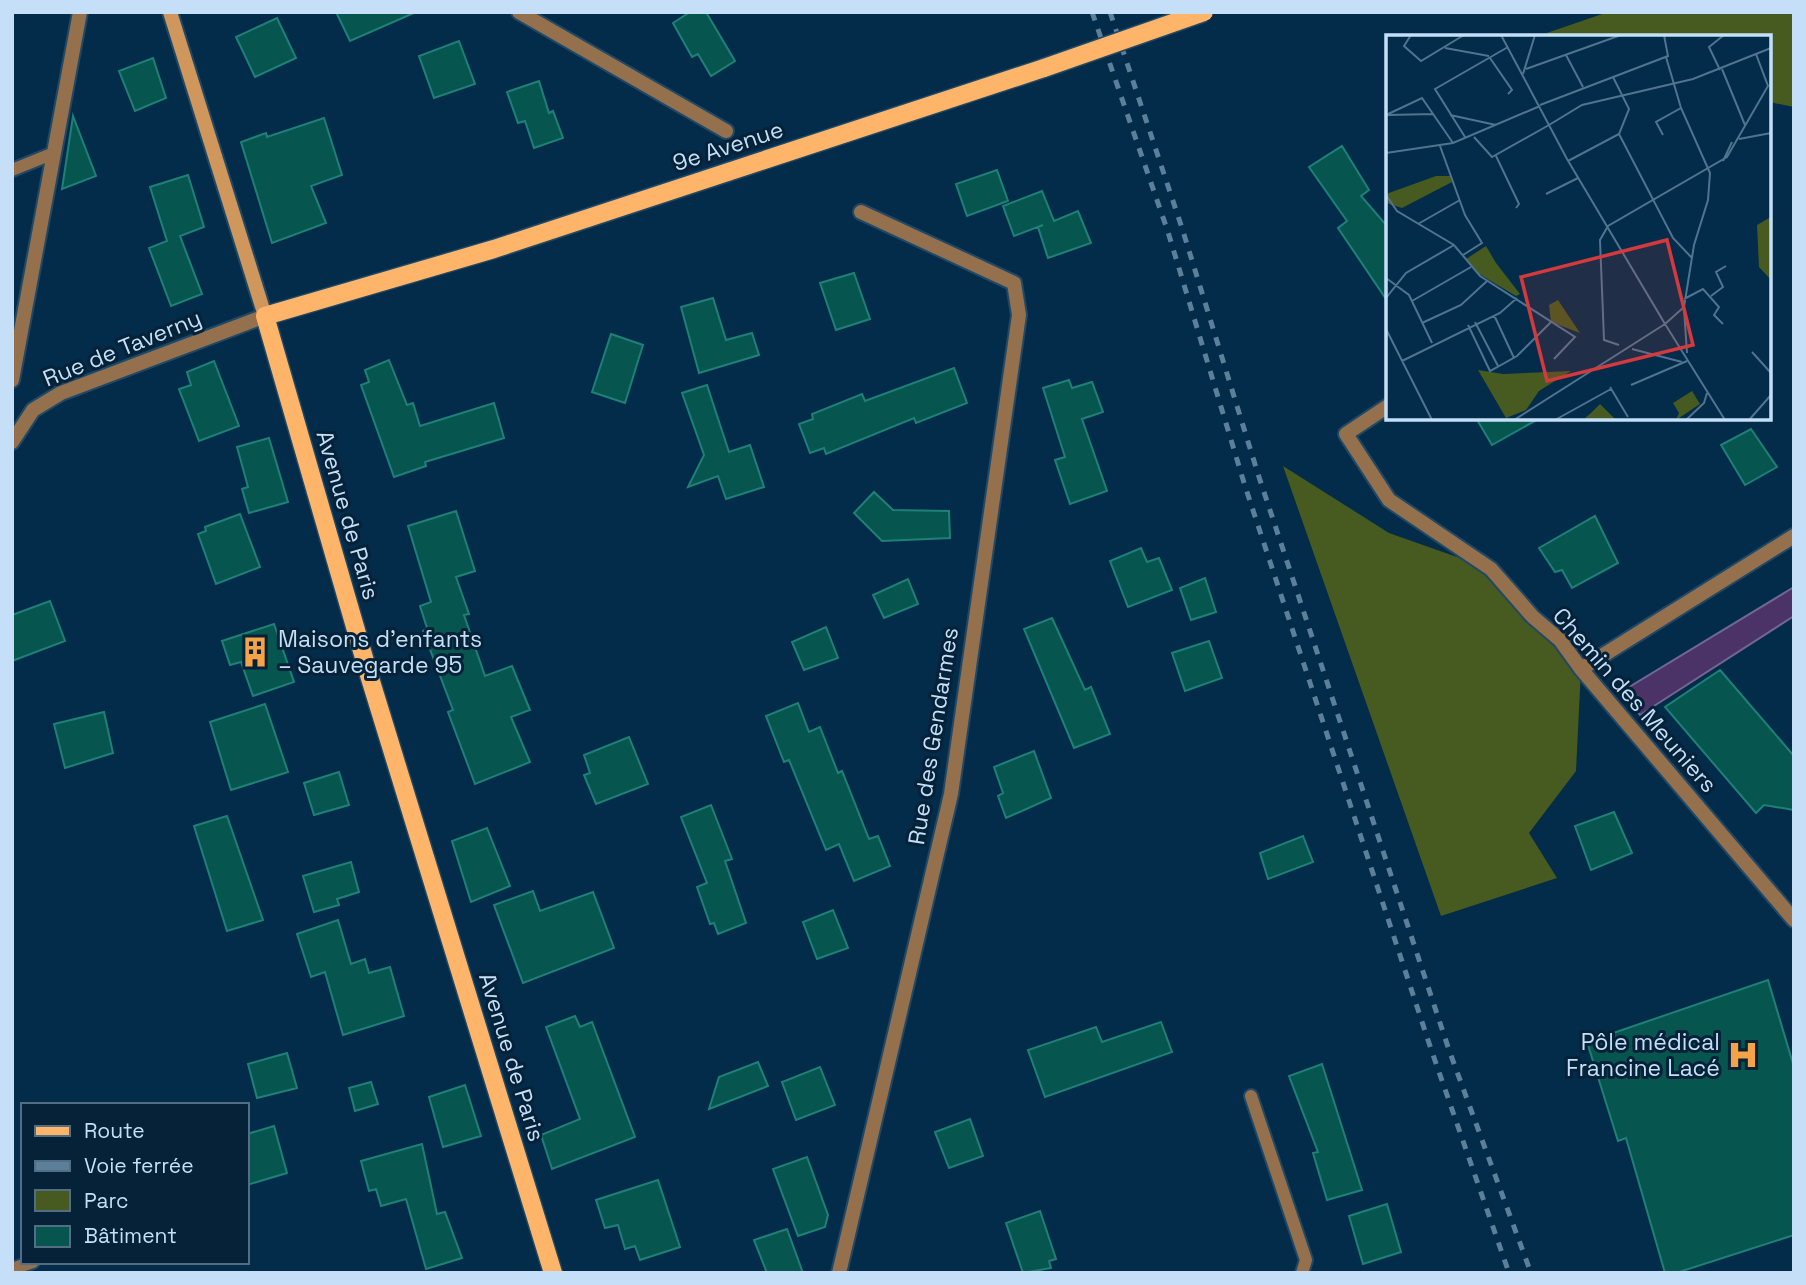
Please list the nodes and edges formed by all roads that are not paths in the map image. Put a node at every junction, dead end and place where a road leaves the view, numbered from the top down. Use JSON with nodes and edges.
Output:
{"nodes":[{"id":1,"x":80,"y":12,"type":"edge"},
{"id":2,"x":170,"y":12,"type":"edge"},
{"id":3,"x":519,"y":12,"type":"edge"},
{"id":4,"x":1203,"y":12,"type":"edge"},
{"id":5,"x":726,"y":131,"type":"dead end"},
{"id":6,"x":54,"y":153,"type":"junction"},
{"id":7,"x":12,"y":170,"type":"edge"},
{"id":8,"x":861,"y":212,"type":"dead end"},
{"id":9,"x":265,"y":316,"type":"junction"},
{"id":10,"x":12,"y":380,"type":"edge"},
{"id":11,"x":1386,"y":407,"type":"edge"},
{"id":12,"x":12,"y":442,"type":"edge"},
{"id":13,"x":1794,"y":536,"type":"edge"},
{"id":14,"x":1581,"y":669,"type":"junction"},
{"id":15,"x":1794,"y":920,"type":"edge"},
{"id":16,"x":1251,"y":1096,"type":"dead end"},
{"id":17,"x":553,"y":1273,"type":"edge"},
{"id":18,"x":839,"y":1273,"type":"edge"},
{"id":19,"x":1302,"y":1273,"type":"edge"}],
"edges":[{"from":1,"to":6,"type":"street","name":"Rue de Taverny"},
{"from":2,"to":9,"type":"street","name":"Avenue de Paris"},
{"from":3,"to":5,"type":"street"},
{"from":4,"to":9,"type":"main road","name":"9e Avenue","bridge":true},
{"from":6,"to":7,"type":"lane"},
{"from":6,"to":10,"type":"street","name":"Rue de Taverny"},
{"from":8,"to":18,"type":"street","name":"Rue des Gendarmes"},
{"from":9,"to":12,"type":"street","name":"Rue de Taverny"},
{"from":9,"to":17,"type":"main road","name":"Avenue de Paris"},
{"from":11,"to":14,"type":"street","name":"Chemin des Meuniers"},
{"from":13,"to":14,"type":"street"},
{"from":14,"to":15,"type":"street","name":"Chemin des Meuniers"},
{"from":16,"to":19,"type":"lane"}]}
